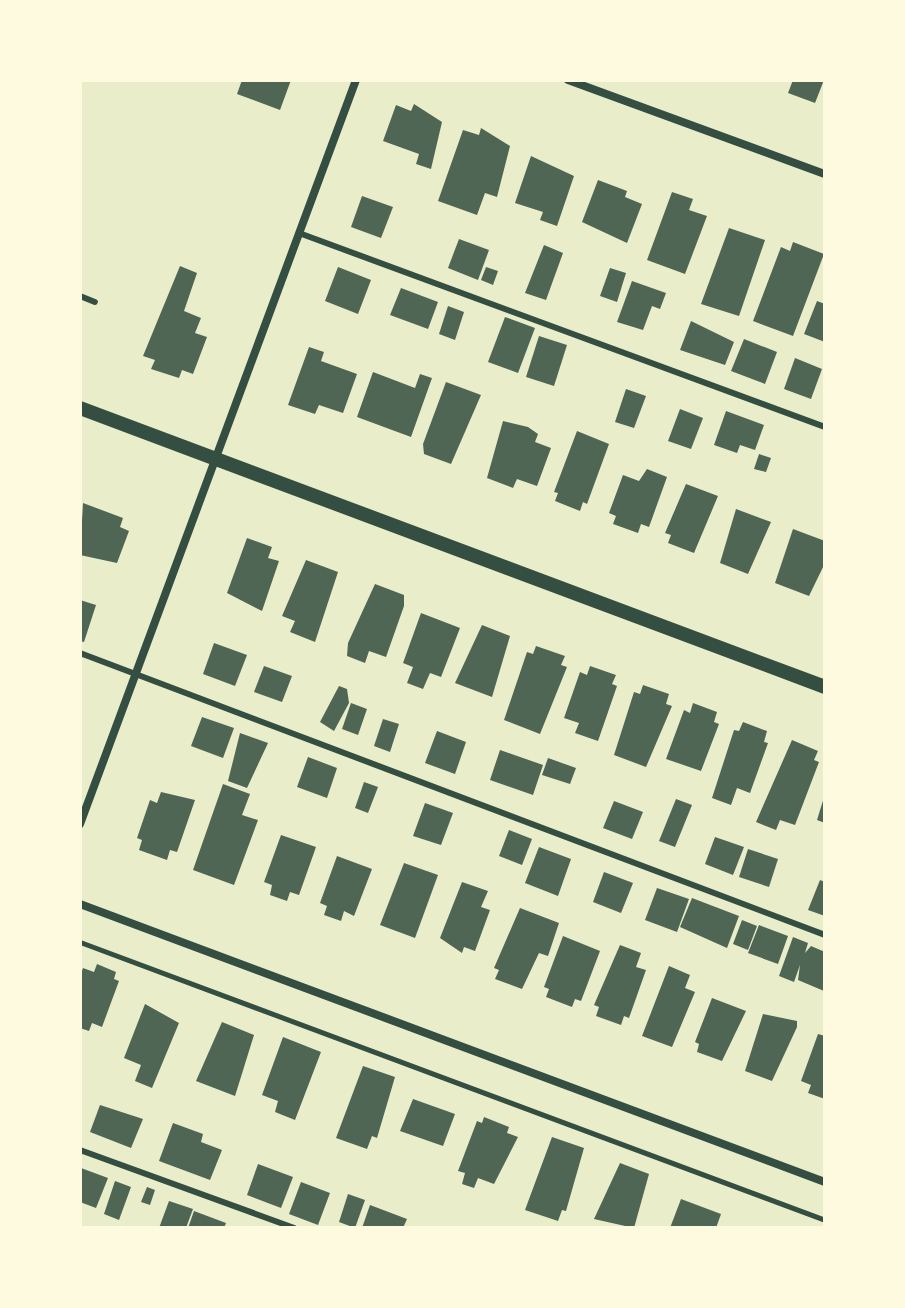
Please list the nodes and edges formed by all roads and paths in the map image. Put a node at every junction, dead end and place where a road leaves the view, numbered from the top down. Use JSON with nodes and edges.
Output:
{"nodes":[{"id":1,"x":356,"y":80,"type":"edge"},
{"id":2,"x":568,"y":80,"type":"edge"},
{"id":3,"x":825,"y":174,"type":"edge"},
{"id":4,"x":299,"y":233,"type":"junction"},
{"id":5,"x":80,"y":296,"type":"edge"},
{"id":6,"x":95,"y":302,"type":"dead end"},
{"id":7,"x":80,"y":408,"type":"edge"},
{"id":8,"x":825,"y":427,"type":"edge"},
{"id":9,"x":215,"y":459,"type":"junction"},
{"id":10,"x":80,"y":653,"type":"edge"},
{"id":11,"x":136,"y":674,"type":"junction"},
{"id":12,"x":825,"y":687,"type":"edge"},
{"id":13,"x":80,"y":824,"type":"edge"},
{"id":14,"x":80,"y":904,"type":"edge"},
{"id":15,"x":825,"y":935,"type":"edge"},
{"id":16,"x":80,"y":942,"type":"edge"},
{"id":17,"x":80,"y":1150,"type":"edge"},
{"id":18,"x":825,"y":1182,"type":"edge"},
{"id":19,"x":825,"y":1220,"type":"edge"},
{"id":20,"x":294,"y":1228,"type":"edge"}],
"edges":[{"from":1,"to":4,"type":"street"},
{"from":2,"to":3,"type":"street"},
{"from":4,"to":8,"type":"lane"},
{"from":4,"to":9,"type":"street"},
{"from":5,"to":6,"type":"lane"},
{"from":7,"to":9,"type":"street"},
{"from":9,"to":11,"type":"street"},
{"from":9,"to":12,"type":"street"},
{"from":10,"to":11,"type":"lane"},
{"from":11,"to":13,"type":"street"},
{"from":11,"to":15,"type":"lane"},
{"from":14,"to":18,"type":"street"},
{"from":16,"to":19,"type":"path"},
{"from":17,"to":20,"type":"lane"}]}
